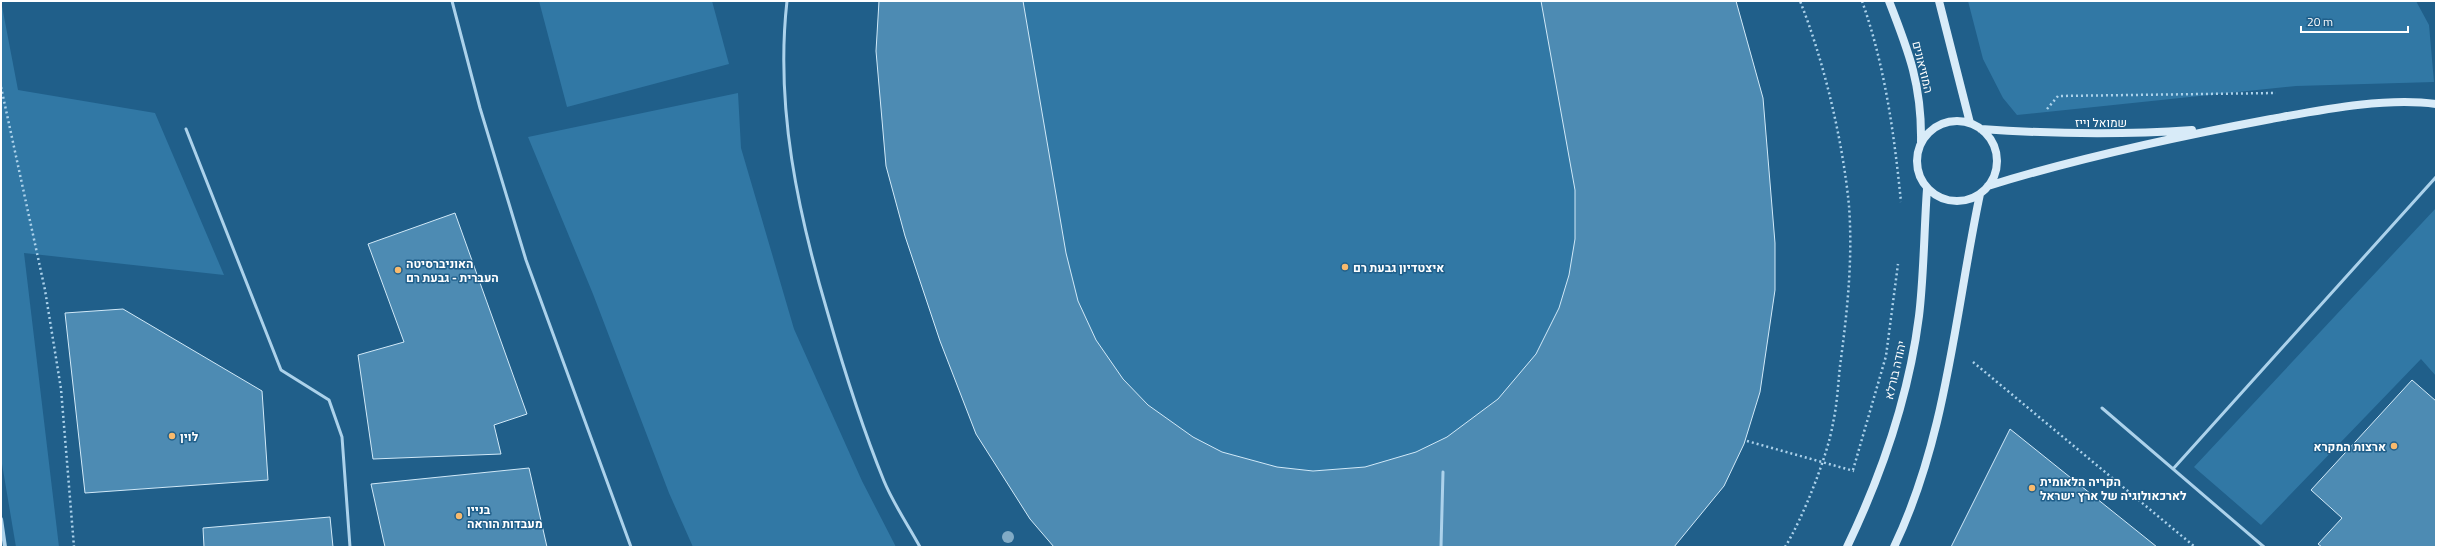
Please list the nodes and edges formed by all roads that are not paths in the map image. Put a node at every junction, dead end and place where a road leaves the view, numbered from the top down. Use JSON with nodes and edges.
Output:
{"nodes":[{"id":1,"x":452,"y":1,"type":"edge"},
{"id":2,"x":787,"y":1,"type":"edge"},
{"id":3,"x":1889,"y":1,"type":"edge"},
{"id":4,"x":1939,"y":1,"type":"edge"},
{"id":5,"x":2436,"y":104,"type":"edge"},
{"id":6,"x":1970,"y":123,"type":"junction"},
{"id":7,"x":2221,"y":128,"type":"junction"},
{"id":8,"x":186,"y":129,"type":"dead end"},
{"id":9,"x":1981,"y":129,"type":"junction"},
{"id":10,"x":1921,"y":142,"type":"junction"},
{"id":11,"x":2436,"y":177,"type":"edge"},
{"id":12,"x":1988,"y":186,"type":"junction"},
{"id":13,"x":1927,"y":188,"type":"junction"},
{"id":14,"x":1980,"y":194,"type":"junction"},
{"id":15,"x":2102,"y":408,"type":"dead end"},
{"id":16,"x":2173,"y":469,"type":"junction"},
{"id":17,"x":1443,"y":472,"type":"dead end"},
{"id":18,"x":1,"y":519,"type":"edge"},
{"id":19,"x":5,"y":547,"type":"edge"},
{"id":20,"x":350,"y":547,"type":"edge"},
{"id":21,"x":631,"y":547,"type":"edge"},
{"id":22,"x":920,"y":547,"type":"edge"},
{"id":23,"x":1441,"y":547,"type":"edge"},
{"id":24,"x":1847,"y":547,"type":"edge"},
{"id":25,"x":1894,"y":547,"type":"edge"},
{"id":26,"x":2264,"y":547,"type":"edge"}],
"edges":[{"from":1,"to":21,"type":"lane"},
{"from":2,"to":22,"type":"lane"},
{"from":3,"to":10,"type":"street","name":"המוזיאונים"},
{"from":4,"to":6,"type":"street"},
{"from":5,"to":7,"type":"street","name":"שמואל וייז"},
{"from":6,"to":9,"type":"street"},
{"from":6,"to":10,"type":"street"},
{"from":7,"to":9,"type":"street","name":"שמואל וייז"},
{"from":7,"to":12,"type":"street","name":"שמואל וייז"},
{"from":8,"to":20,"type":"lane"},
{"from":9,"to":12,"type":"street"},
{"from":10,"to":13,"type":"street"},
{"from":11,"to":16,"type":"lane"},
{"from":12,"to":14,"type":"street"},
{"from":13,"to":14,"type":"street"},
{"from":13,"to":24,"type":"street","name":"יהודה בורלא"},
{"from":14,"to":25,"type":"street"},
{"from":15,"to":16,"type":"lane"},
{"from":16,"to":26,"type":"lane"},
{"from":17,"to":23,"type":"lane"},
{"from":18,"to":19,"type":"street"}]}
